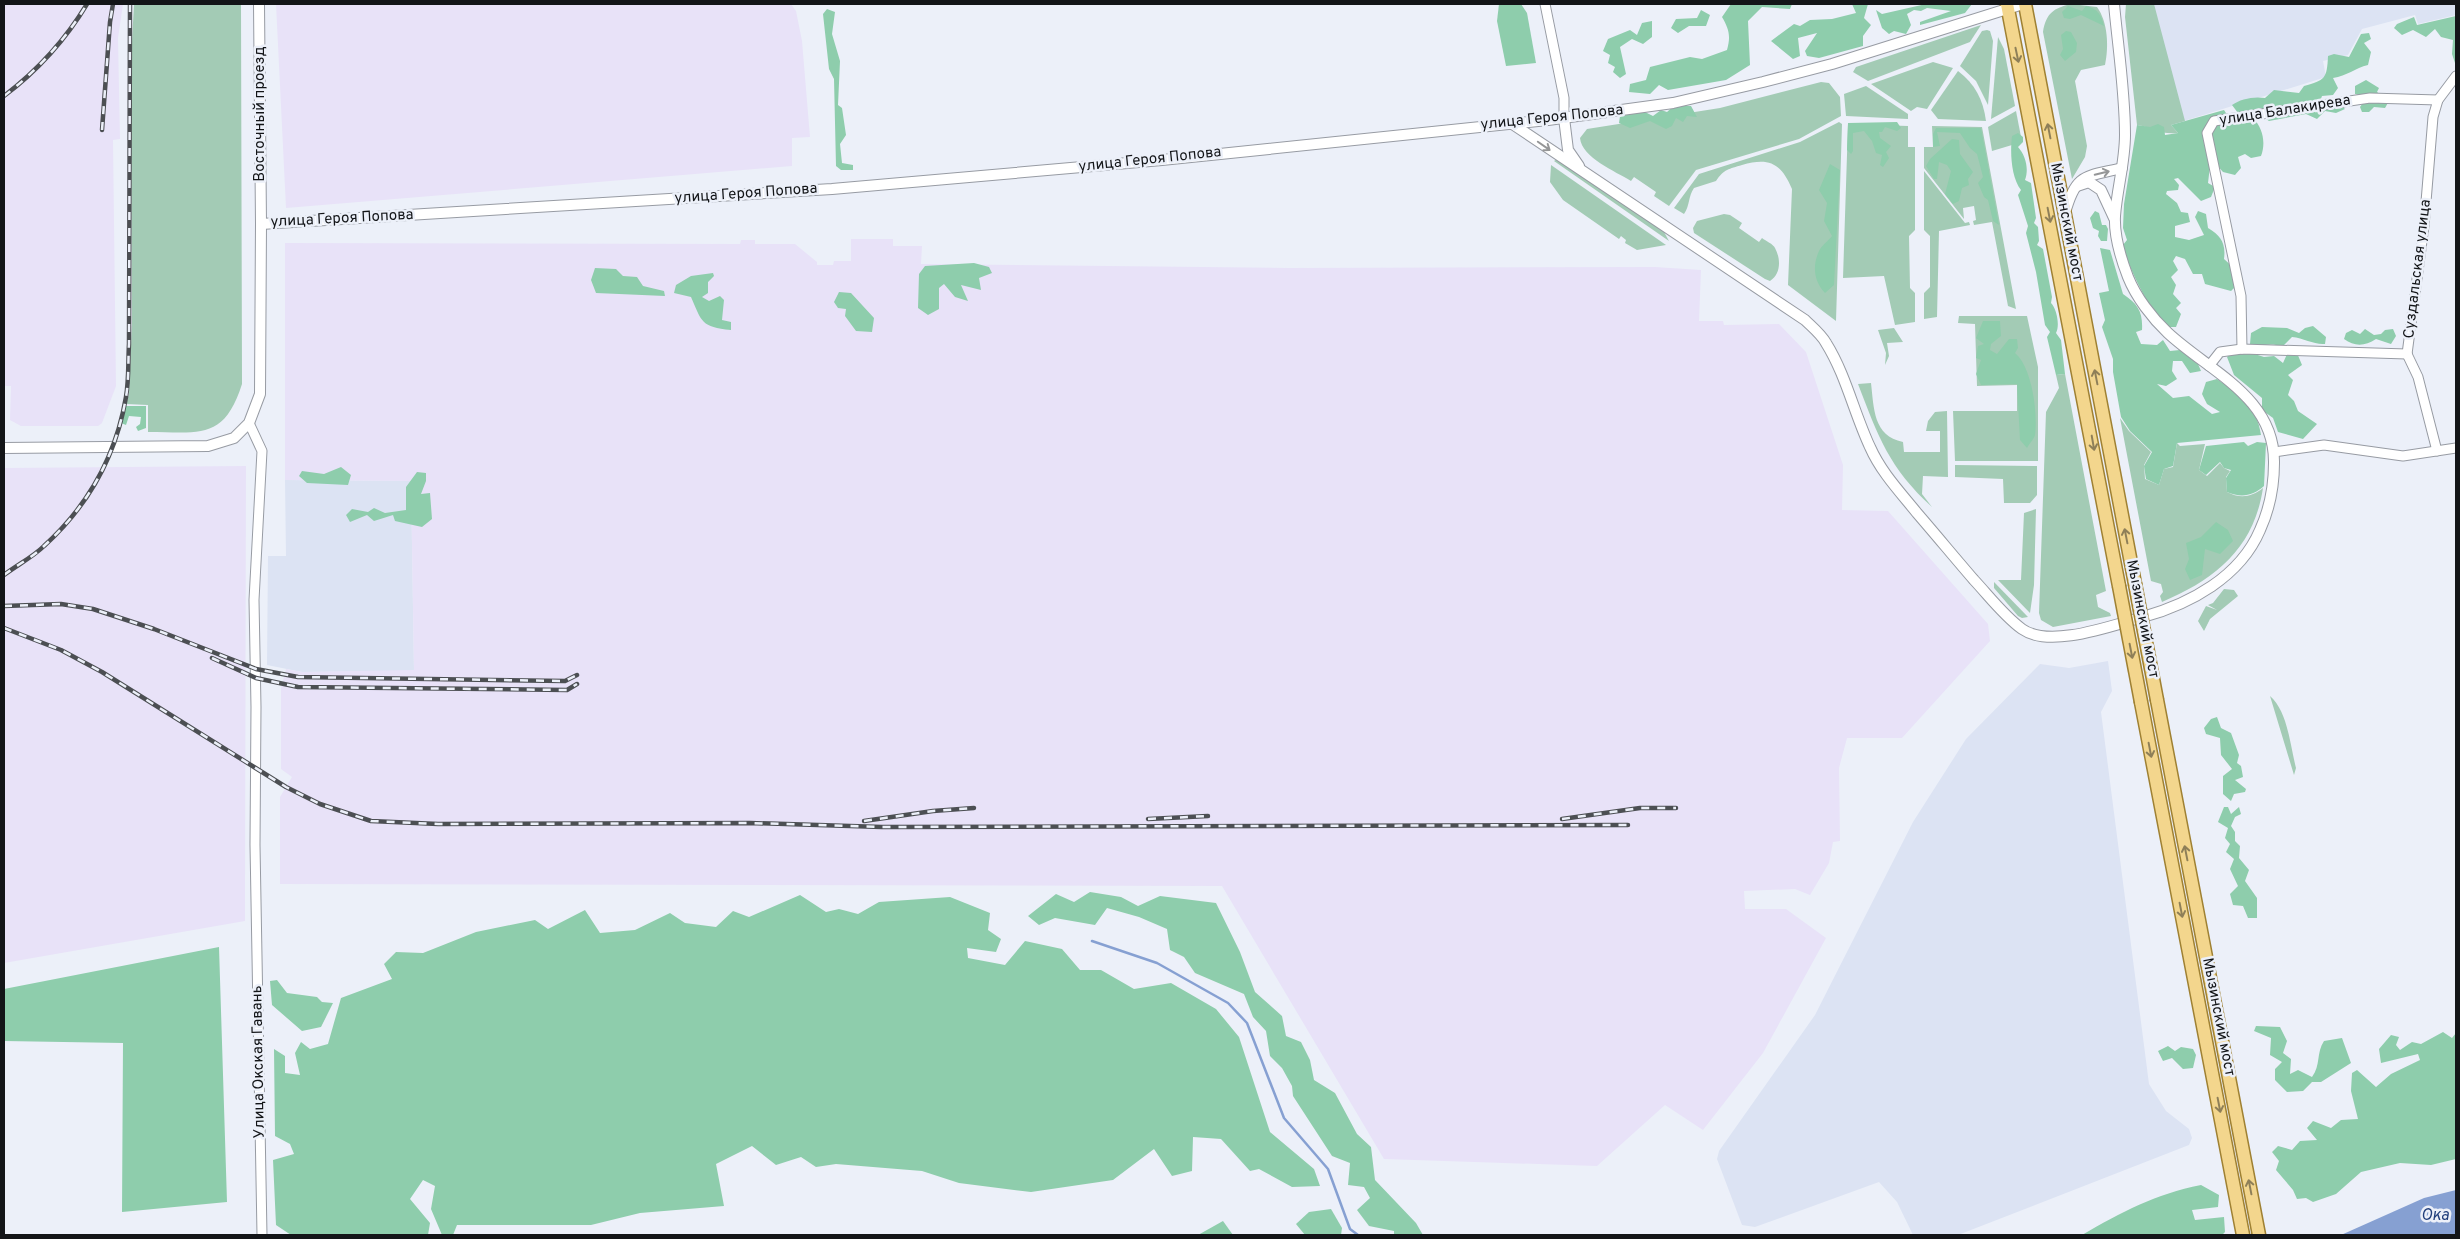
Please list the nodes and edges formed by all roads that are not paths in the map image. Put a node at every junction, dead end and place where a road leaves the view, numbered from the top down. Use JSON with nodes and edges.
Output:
{"nodes":[{"id":1,"x":259,"y":4,"type":"edge"},
{"id":2,"x":1545,"y":4,"type":"edge"},
{"id":3,"x":2024,"y":4,"type":"edge"},
{"id":4,"x":2114,"y":4,"type":"edge"},
{"id":5,"x":2007,"y":6,"type":"edge"},
{"id":6,"x":2456,"y":76,"type":"edge"},
{"id":7,"x":2438,"y":100,"type":"junction"},
{"id":8,"x":1564,"y":118,"type":"junction"},
{"id":9,"x":1511,"y":123,"type":"junction"},
{"id":10,"x":1579,"y":167,"type":"junction"},
{"id":11,"x":2122,"y":168,"type":"junction"},
{"id":12,"x":2076,"y":186,"type":"junction"},
{"id":13,"x":2064,"y":214,"type":"junction"},
{"id":14,"x":2115,"y":219,"type":"junction"},
{"id":15,"x":262,"y":224,"type":"junction"},
{"id":16,"x":2242,"y":349,"type":"junction"},
{"id":17,"x":2407,"y":354,"type":"junction"},
{"id":18,"x":2209,"y":366,"type":"junction"},
{"id":19,"x":249,"y":422,"type":"junction"},
{"id":20,"x":4,"y":448,"type":"edge"},
{"id":21,"x":2456,"y":448,"type":"edge"},
{"id":22,"x":2437,"y":451,"type":"junction"},
{"id":23,"x":2274,"y":452,"type":"junction"},
{"id":24,"x":262,"y":1235,"type":"edge"},
{"id":25,"x":2243,"y":1235,"type":"edge"},
{"id":26,"x":2259,"y":1235,"type":"edge"}],
"edges":[{"from":1,"to":15,"type":"street","name":"Восточный проезд"},
{"from":2,"to":8,"type":"street"},
{"from":3,"to":5,"type":"street","name":"улица Героя Попова"},
{"from":13,"to":3,"type":"main road","name":"Мызинский мост","one_way":true},
{"from":4,"to":11,"type":"street"},
{"from":5,"to":8,"type":"street","name":"улица Героя Попова"},
{"from":5,"to":25,"type":"main road","name":"Мызинский мост","one_way":true,"bridge":true},
{"from":6,"to":7,"type":"street","name":"Суздальская улица"},
{"from":7,"to":16,"type":"street","name":"улица Балакирева"},
{"from":7,"to":17,"type":"street","name":"Суздальская улица"},
{"from":8,"to":9,"type":"street","name":"улица Героя Попова"},
{"from":8,"to":10,"type":"street"},
{"from":9,"to":10,"type":"street","one_way":true},
{"from":9,"to":15,"type":"street","name":"улица Героя Попова"},
{"from":10,"to":23,"type":"street"},
{"from":12,"to":11,"type":"street","one_way":true},
{"from":11,"to":14,"type":"street"},
{"from":12,"to":13,"type":"street"},
{"from":12,"to":14,"type":"street"},
{"from":26,"to":13,"type":"main road","name":"Мызинский мост","one_way":true,"bridge":true},
{"from":14,"to":18,"type":"street"},
{"from":15,"to":19,"type":"street","name":"Восточный проезд"},
{"from":16,"to":17,"type":"street","name":"Суздальская улица"},
{"from":16,"to":18,"type":"street","name":"Суздальская улица"},
{"from":17,"to":22,"type":"street"},
{"from":18,"to":23,"type":"street"},
{"from":19,"to":20,"type":"street"},
{"from":19,"to":24,"type":"street","name":"Улица Окская Гавань"},
{"from":21,"to":22,"type":"street"},
{"from":22,"to":23,"type":"street"}]}
